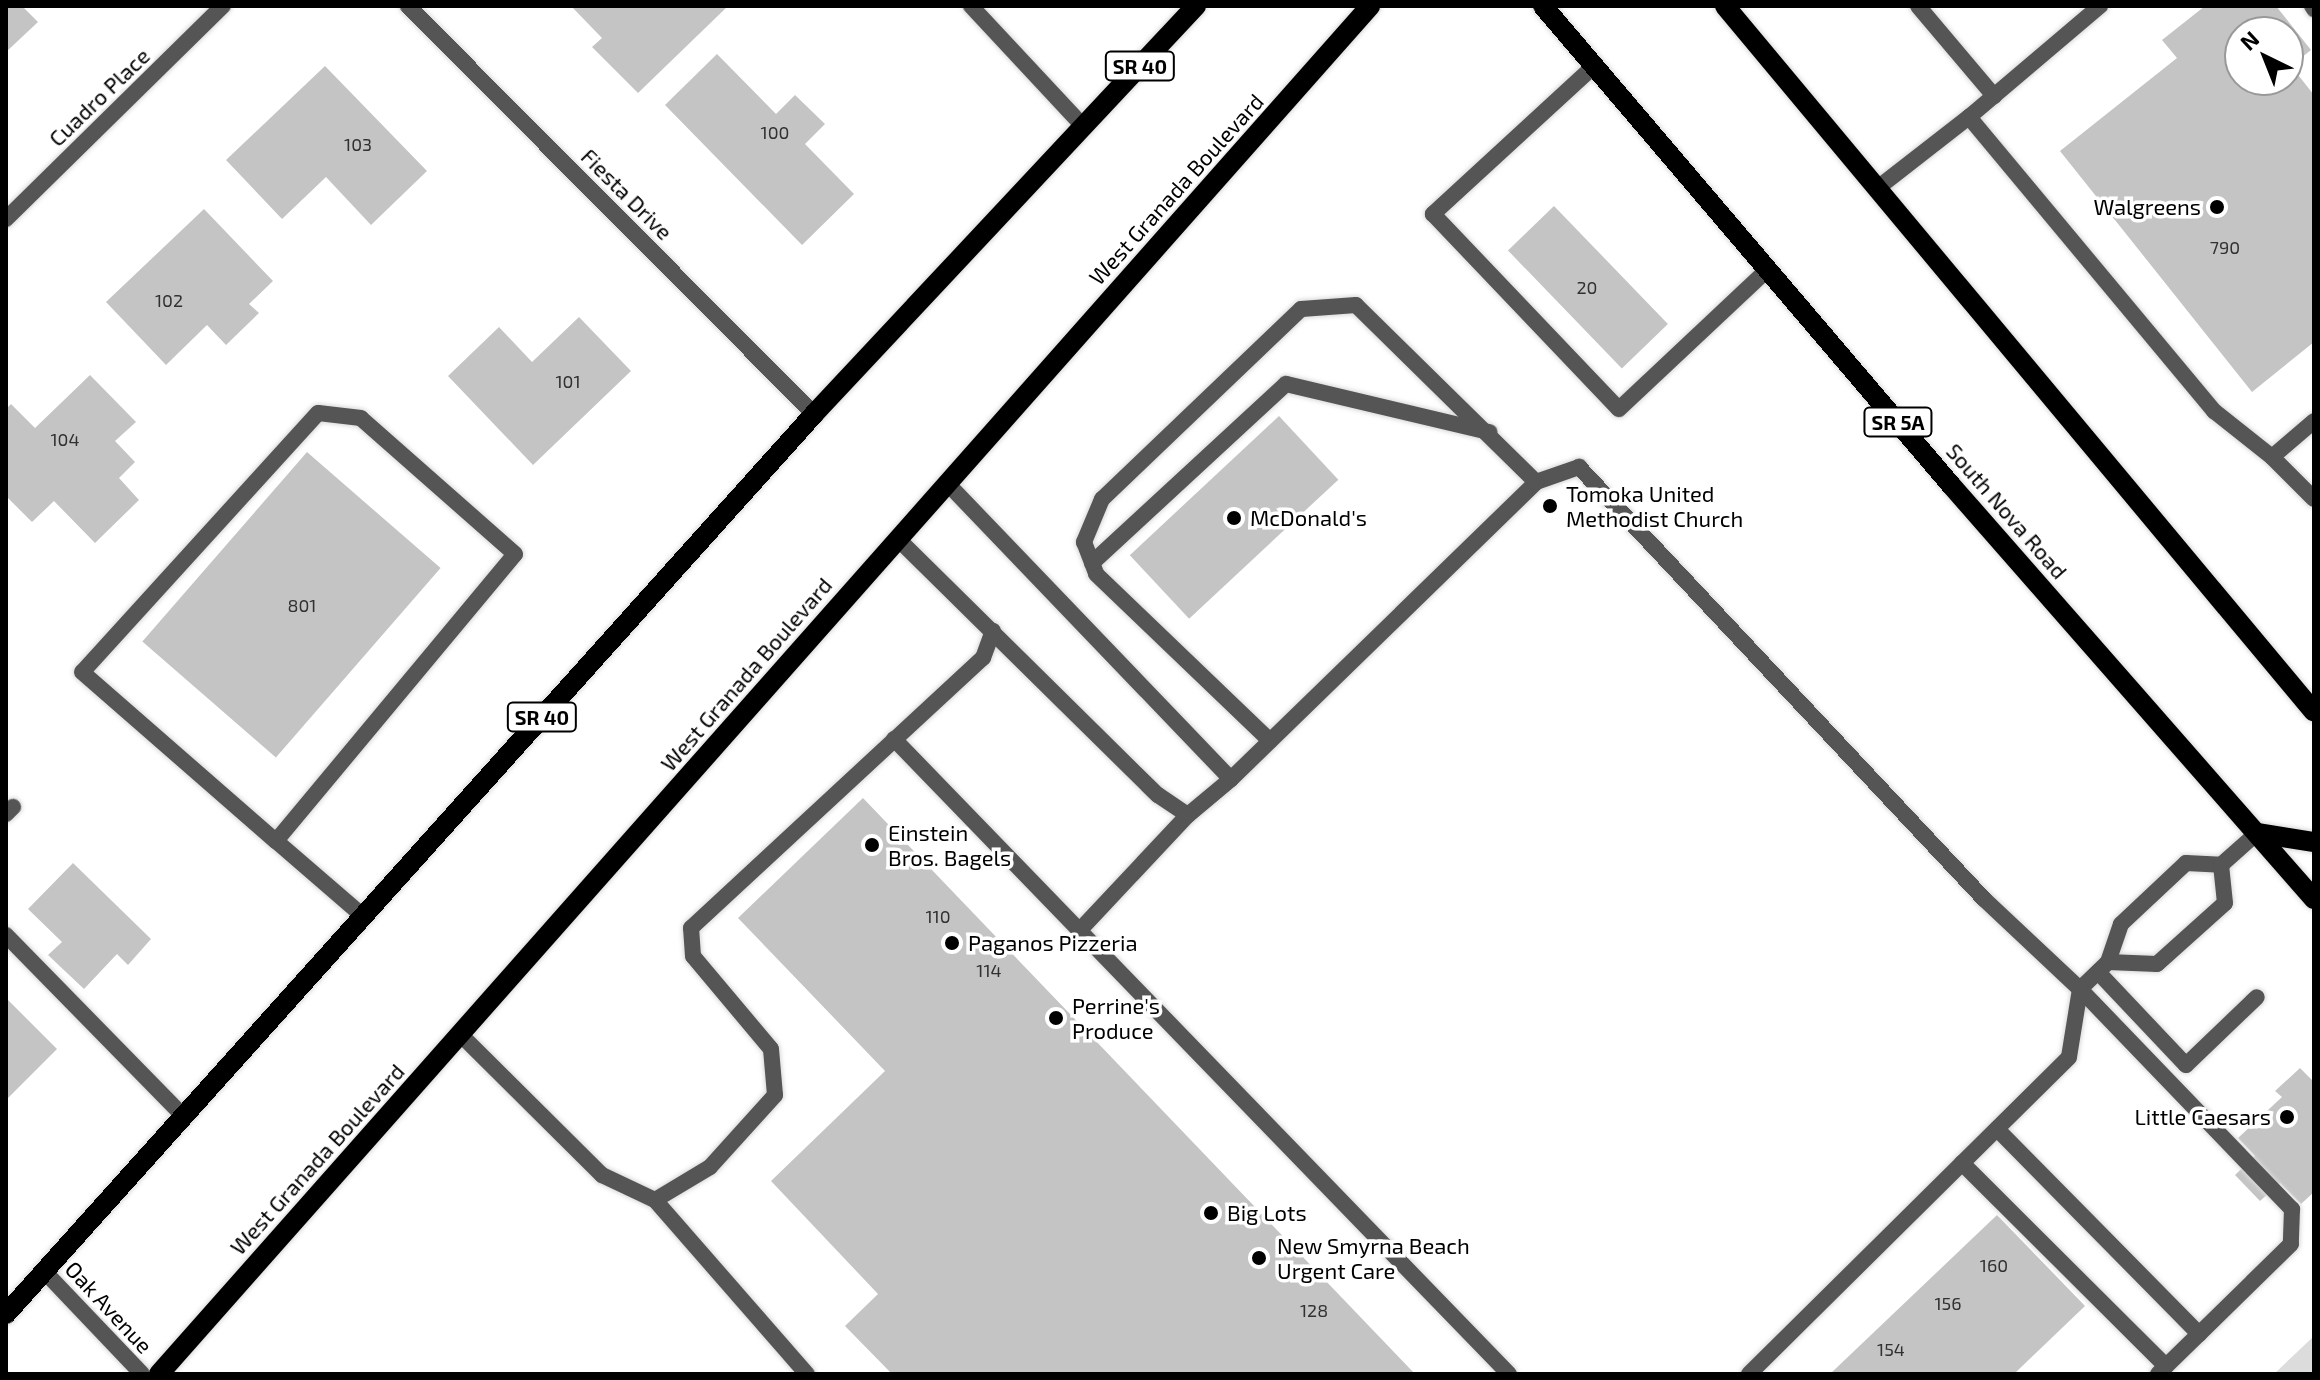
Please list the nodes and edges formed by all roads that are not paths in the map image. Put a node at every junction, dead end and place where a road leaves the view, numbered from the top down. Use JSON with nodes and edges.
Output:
{"nodes":[{"id":1,"x":223,"y":6,"type":"edge"},
{"id":2,"x":408,"y":6,"type":"edge"},
{"id":3,"x":971,"y":6,"type":"edge"},
{"id":4,"x":1196,"y":6,"type":"edge"},
{"id":5,"x":1370,"y":6,"type":"edge"},
{"id":6,"x":1543,"y":6,"type":"edge"},
{"id":7,"x":1725,"y":6,"type":"edge"},
{"id":8,"x":1918,"y":6,"type":"edge"},
{"id":9,"x":2100,"y":6,"type":"edge"},
{"id":10,"x":1594,"y":66,"type":"junction"},
{"id":11,"x":1994,"y":96,"type":"junction"},
{"id":12,"x":1969,"y":117,"type":"junction"},
{"id":13,"x":1083,"y":126,"type":"junction"},
{"id":14,"x":1879,"y":187,"type":"junction"},
{"id":15,"x":6,"y":219,"type":"edge"},
{"id":16,"x":1768,"y":269,"type":"junction"},
{"id":17,"x":814,"y":414,"type":"junction"},
{"id":18,"x":2314,"y":421,"type":"edge"},
{"id":19,"x":1490,"y":433,"type":"junction"},
{"id":20,"x":2272,"y":457,"type":"junction"},
{"id":21,"x":1536,"y":482,"type":"junction"},
{"id":22,"x":947,"y":483,"type":"junction"},
{"id":23,"x":2314,"y":499,"type":"edge"},
{"id":24,"x":898,"y":539,"type":"junction"},
{"id":25,"x":1092,"y":563,"type":"junction"},
{"id":26,"x":993,"y":631,"type":"junction"},
{"id":27,"x":2314,"y":712,"type":"edge"},
{"id":28,"x":894,"y":739,"type":"junction"},
{"id":29,"x":1270,"y":741,"type":"junction"},
{"id":30,"x":1231,"y":779,"type":"junction"},
{"id":31,"x":1188,"y":815,"type":"junction"},
{"id":32,"x":2257,"y":833,"type":"junction"},
{"id":33,"x":276,"y":841,"type":"junction"},
{"id":34,"x":2314,"y":842,"type":"edge"},
{"id":35,"x":2221,"y":865,"type":"junction"},
{"id":36,"x":2314,"y":899,"type":"edge"},
{"id":37,"x":363,"y":916,"type":"junction"},
{"id":38,"x":1079,"y":931,"type":"junction"},
{"id":39,"x":6,"y":935,"type":"edge"},
{"id":40,"x":2103,"y":967,"type":"junction"},
{"id":41,"x":2080,"y":989,"type":"junction"},
{"id":42,"x":2257,"y":997,"type":"dead end"},
{"id":43,"x":460,"y":1034,"type":"junction"},
{"id":44,"x":183,"y":1116,"type":"junction"},
{"id":45,"x":1997,"y":1129,"type":"junction"},
{"id":46,"x":1962,"y":1163,"type":"junction"},
{"id":47,"x":655,"y":1200,"type":"junction"},
{"id":48,"x":44,"y":1271,"type":"junction"},
{"id":49,"x":6,"y":1314,"type":"edge"},
{"id":50,"x":2199,"y":1334,"type":"junction"},
{"id":51,"x":2162,"y":1370,"type":"edge"},
{"id":52,"x":142,"y":1374,"type":"edge"},
{"id":53,"x":159,"y":1374,"type":"edge"},
{"id":54,"x":807,"y":1374,"type":"edge"},
{"id":55,"x":1509,"y":1374,"type":"edge"},
{"id":56,"x":1749,"y":1374,"type":"edge"}],
"edges":[{"from":1,"to":15,"type":"street","name":"Cuadro Place"},
{"from":2,"to":17,"type":"street","name":"Fiesta Drive"},
{"from":3,"to":13,"type":"street"},
{"from":4,"to":13,"type":"main road","number":"SR 40"},
{"from":5,"to":22,"type":"main road","name":"West Granada Boulevard"},
{"from":6,"to":10,"type":"main road","name":"South Nova Road","number":"SR 5A"},
{"from":7,"to":14,"type":"main road"},
{"from":8,"to":11,"type":"street"},
{"from":9,"to":11,"type":"street"},
{"from":10,"to":16,"type":"main road","name":"South Nova Road","number":"SR 5A"},
{"from":10,"to":16,"type":"street"},
{"from":11,"to":12,"type":"street"},
{"from":12,"to":14,"type":"street"},
{"from":12,"to":20,"type":"street"},
{"from":13,"to":17,"type":"main road","number":"SR 40"},
{"from":14,"to":27,"type":"main road"},
{"from":16,"to":32,"type":"main road","name":"South Nova Road","number":"SR 5A"},
{"from":17,"to":37,"type":"main road","number":"SR 40"},
{"from":18,"to":20,"type":"street"},
{"from":19,"to":21,"type":"street"},
{"from":19,"to":25,"type":"street"},
{"from":19,"to":25,"type":"street"},
{"from":20,"to":23,"type":"street"},
{"from":21,"to":29,"type":"street"},
{"from":21,"to":41,"type":"street"},
{"from":22,"to":24,"type":"main road","name":"West Granada Boulevard"},
{"from":22,"to":30,"type":"street"},
{"from":24,"to":26,"type":"street"},
{"from":24,"to":43,"type":"main road","name":"West Granada Boulevard"},
{"from":25,"to":29,"type":"street"},
{"from":26,"to":28,"type":"street"},
{"from":26,"to":31,"type":"street"},
{"from":28,"to":38,"type":"street"},
{"from":28,"to":47,"type":"street"},
{"from":29,"to":30,"type":"street"},
{"from":30,"to":31,"type":"street"},
{"from":31,"to":38,"type":"street"},
{"from":32,"to":34,"type":"main road"},
{"from":32,"to":35,"type":"street"},
{"from":32,"to":36,"type":"main road","name":"South Nova Road","number":"SR 5A"},
{"from":33,"to":33,"type":"street"},
{"from":33,"to":37,"type":"street"},
{"from":35,"to":40,"type":"street"},
{"from":35,"to":40,"type":"street"},
{"from":37,"to":44,"type":"main road","number":"SR 40"},
{"from":38,"to":55,"type":"street"},
{"from":39,"to":44,"type":"street"},
{"from":40,"to":41,"type":"street"},
{"from":40,"to":42,"type":"street"},
{"from":41,"to":45,"type":"street"},
{"from":41,"to":50,"type":"street"},
{"from":43,"to":47,"type":"street"},
{"from":43,"to":53,"type":"main road","name":"West Granada Boulevard"},
{"from":44,"to":48,"type":"main road","number":"SR 40"},
{"from":45,"to":46,"type":"street"},
{"from":45,"to":50,"type":"street"},
{"from":46,"to":51,"type":"street"},
{"from":46,"to":56,"type":"street"},
{"from":47,"to":54,"type":"street"},
{"from":48,"to":49,"type":"main road","number":"SR 40"},
{"from":48,"to":52,"type":"street","name":"Oak Avenue"},
{"from":50,"to":51,"type":"street"}]}
